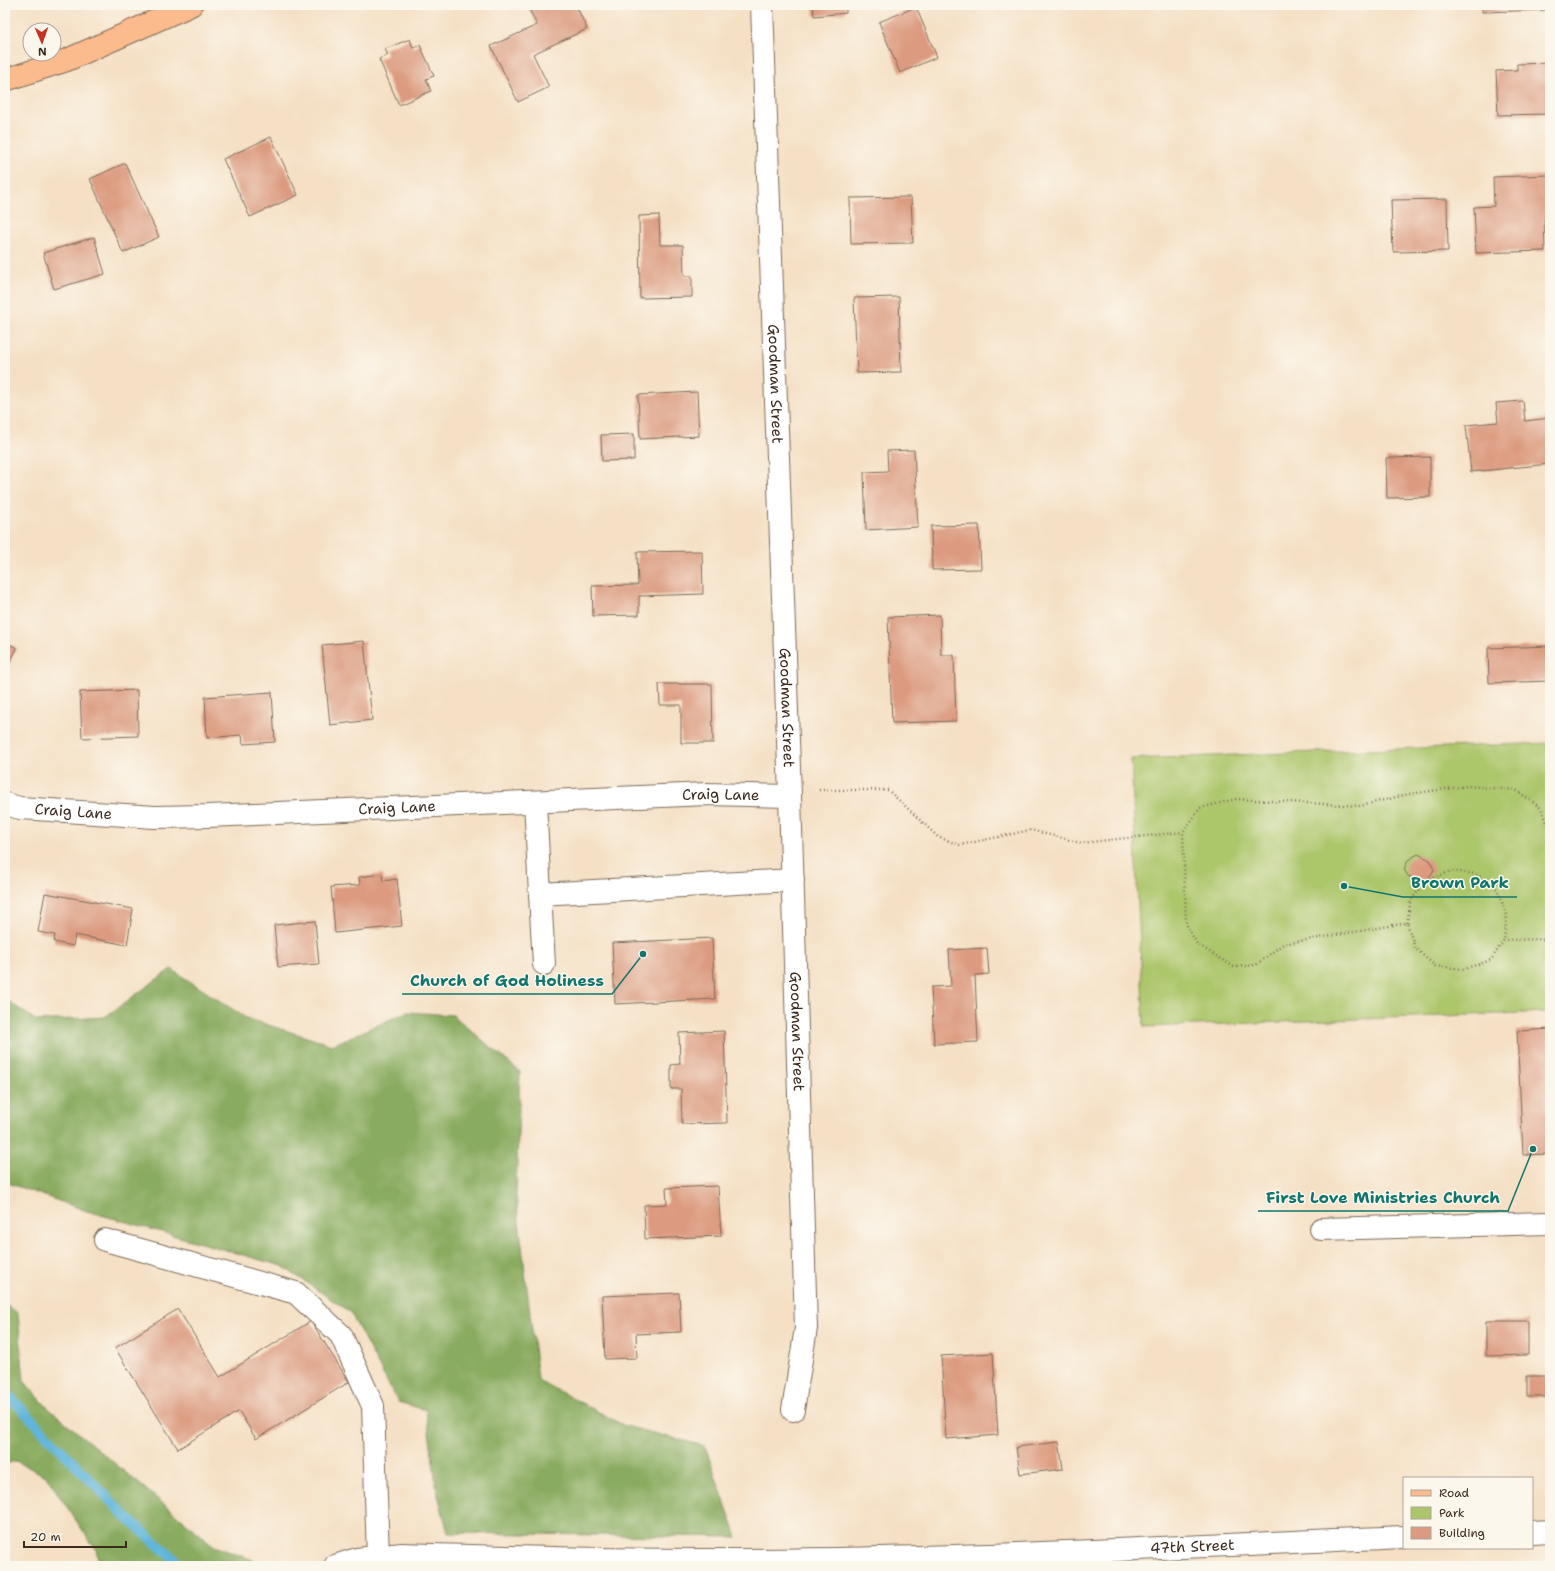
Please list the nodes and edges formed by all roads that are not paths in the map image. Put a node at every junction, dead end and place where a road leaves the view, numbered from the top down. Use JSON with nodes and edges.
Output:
{"nodes":[{"id":1,"x":190,"y":5,"type":"edge"},
{"id":2,"x":762,"y":5,"type":"edge"},
{"id":3,"x":5,"y":80,"type":"edge"},
{"id":4,"x":790,"y":794,"type":"junction"},
{"id":5,"x":535,"y":802,"type":"junction"},
{"id":6,"x":5,"y":804,"type":"edge"},
{"id":7,"x":793,"y":880,"type":"junction"},
{"id":8,"x":540,"y":894,"type":"junction"},
{"id":9,"x":544,"y":964,"type":"dead end"},
{"id":10,"x":1550,"y":1223,"type":"edge"},
{"id":11,"x":1321,"y":1229,"type":"dead end"},
{"id":12,"x":105,"y":1240,"type":"dead end"},
{"id":13,"x":793,"y":1410,"type":"dead end"},
{"id":14,"x":1550,"y":1531,"type":"edge"},
{"id":15,"x":1533,"y":1532,"type":"edge"},
{"id":16,"x":1403,"y":1537,"type":"edge"},
{"id":17,"x":378,"y":1557,"type":"junction"},
{"id":18,"x":335,"y":1566,"type":"edge"}],
"edges":[{"from":1,"to":3,"type":"main road"},
{"from":2,"to":4,"type":"street","name":"Goodman Street"},
{"from":4,"to":5,"type":"street","name":"Craig Lane"},
{"from":4,"to":7,"type":"street","name":"Goodman Street"},
{"from":5,"to":6,"type":"street","name":"Craig Lane"},
{"from":5,"to":8,"type":"street"},
{"from":7,"to":8,"type":"street"},
{"from":7,"to":13,"type":"street","name":"Goodman Street"},
{"from":8,"to":9,"type":"street"},
{"from":10,"to":11,"type":"street"},
{"from":12,"to":17,"type":"street"},
{"from":14,"to":15,"type":"street"},
{"from":16,"to":17,"type":"street","name":"47th Street"},
{"from":17,"to":18,"type":"street","name":"47th Street"}]}
